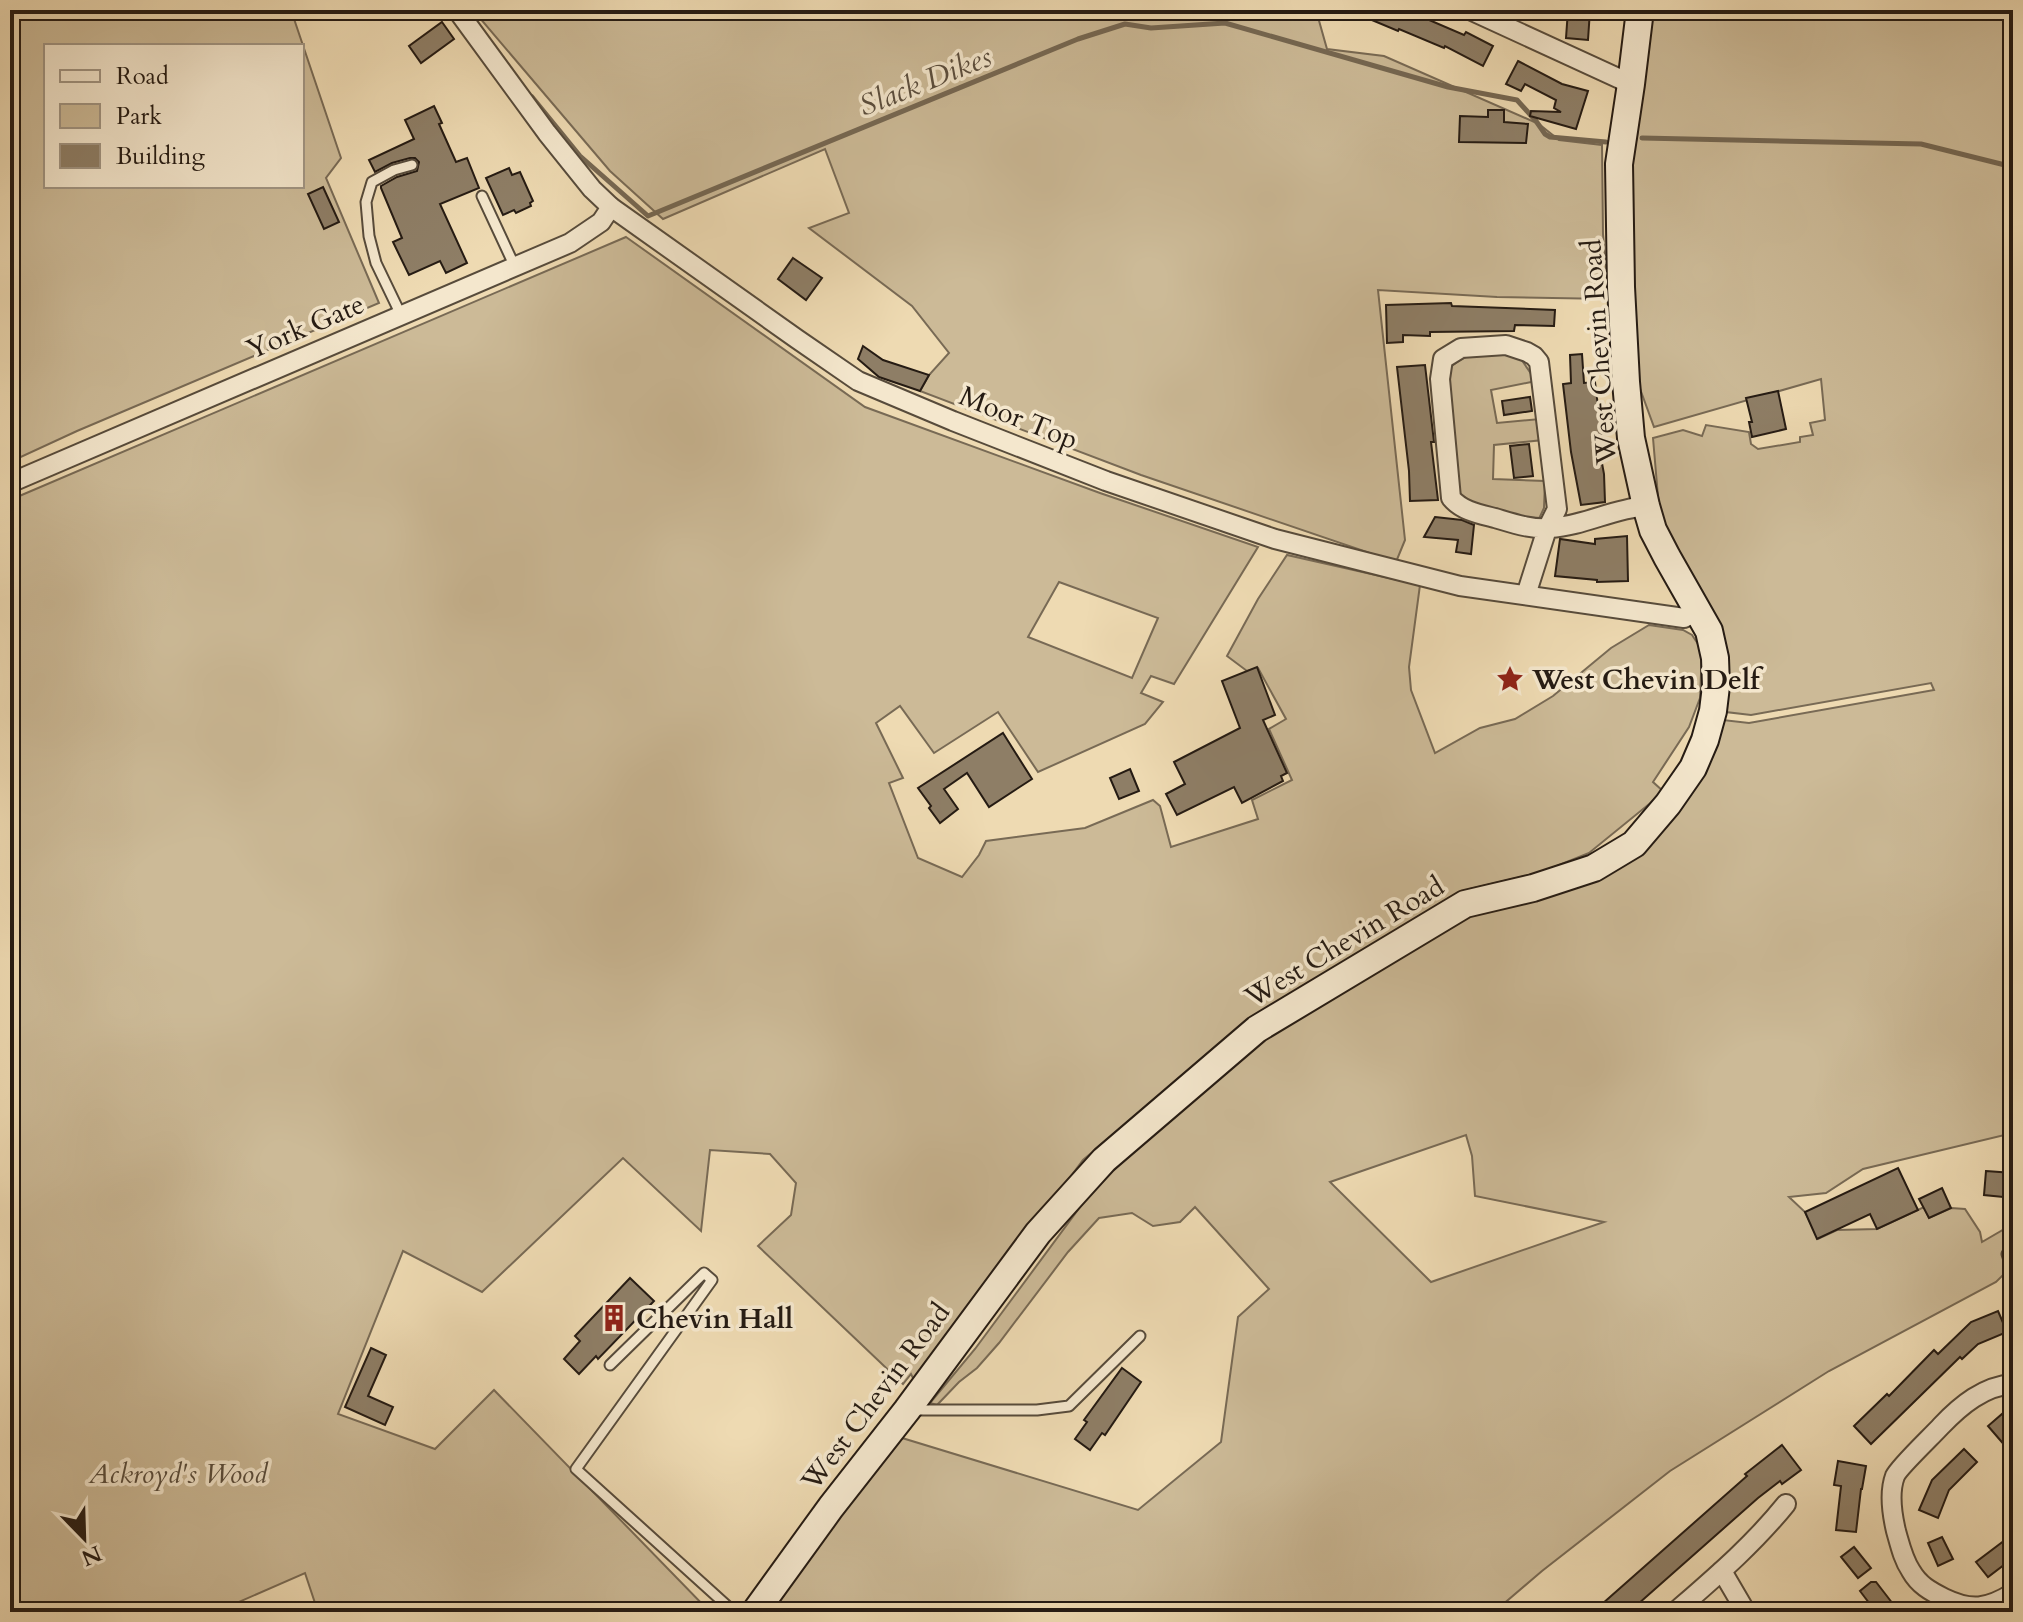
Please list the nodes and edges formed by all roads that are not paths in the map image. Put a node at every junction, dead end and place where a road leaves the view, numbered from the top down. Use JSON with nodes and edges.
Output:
{"nodes":[{"id":1,"x":457,"y":10,"type":"edge"},
{"id":2,"x":1640,"y":10,"type":"edge"},
{"id":3,"x":1483,"y":13,"type":"edge"},
{"id":4,"x":1631,"y":84,"type":"junction"},
{"id":5,"x":412,"y":165,"type":"dead end"},
{"id":6,"x":482,"y":196,"type":"dead end"},
{"id":7,"x":611,"y":207,"type":"junction"},
{"id":8,"x":515,"y":267,"type":"junction"},
{"id":9,"x":401,"y":315,"type":"junction"},
{"id":10,"x":10,"y":483,"type":"edge"},
{"id":11,"x":1646,"y":506,"type":"junction"},
{"id":12,"x":1547,"y":529,"type":"junction"},
{"id":13,"x":1526,"y":595,"type":"junction"},
{"id":14,"x":1697,"y":611,"type":"junction"},
{"id":15,"x":2007,"y":1254,"type":"dead end"},
{"id":16,"x":2013,"y":1271,"type":"edge"},
{"id":17,"x":1140,"y":1336,"type":"dead end"},
{"id":18,"x":610,"y":1365,"type":"dead end"},
{"id":19,"x":2013,"y":1383,"type":"edge"},
{"id":20,"x":907,"y":1410,"type":"junction"},
{"id":21,"x":1786,"y":1504,"type":"dead end"},
{"id":22,"x":1722,"y":1571,"type":"junction"},
{"id":23,"x":2013,"y":1593,"type":"edge"},
{"id":24,"x":734,"y":1612,"type":"edge"},
{"id":25,"x":755,"y":1612,"type":"edge"},
{"id":26,"x":1675,"y":1612,"type":"edge"},
{"id":27,"x":1746,"y":1612,"type":"edge"}],
"edges":[{"from":1,"to":7,"type":"street","name":"Moor Top"},
{"from":2,"to":4,"type":"street","name":"West Chevin Road"},
{"from":3,"to":4,"type":"street"},
{"from":4,"to":11,"type":"street","name":"West Chevin Road"},
{"from":5,"to":9,"type":"lane"},
{"from":6,"to":8,"type":"lane"},
{"from":7,"to":8,"type":"street","name":"York Gate"},
{"from":7,"to":13,"type":"street","name":"Moor Top"},
{"from":8,"to":9,"type":"street","name":"York Gate"},
{"from":9,"to":10,"type":"street","name":"York Gate"},
{"from":11,"to":12,"type":"street"},
{"from":11,"to":14,"type":"street","name":"West Chevin Road"},
{"from":12,"to":12,"type":"street"},
{"from":12,"to":13,"type":"street"},
{"from":13,"to":14,"type":"street","name":"Moor Top"},
{"from":14,"to":20,"type":"street","name":"West Chevin Road"},
{"from":15,"to":16,"type":"lane"},
{"from":17,"to":20,"type":"lane"},
{"from":18,"to":24,"type":"lane"},
{"from":19,"to":23,"type":"street"},
{"from":20,"to":25,"type":"street","name":"West Chevin Road"},
{"from":21,"to":22,"type":"street"},
{"from":22,"to":26,"type":"street"},
{"from":22,"to":27,"type":"street"}]}
